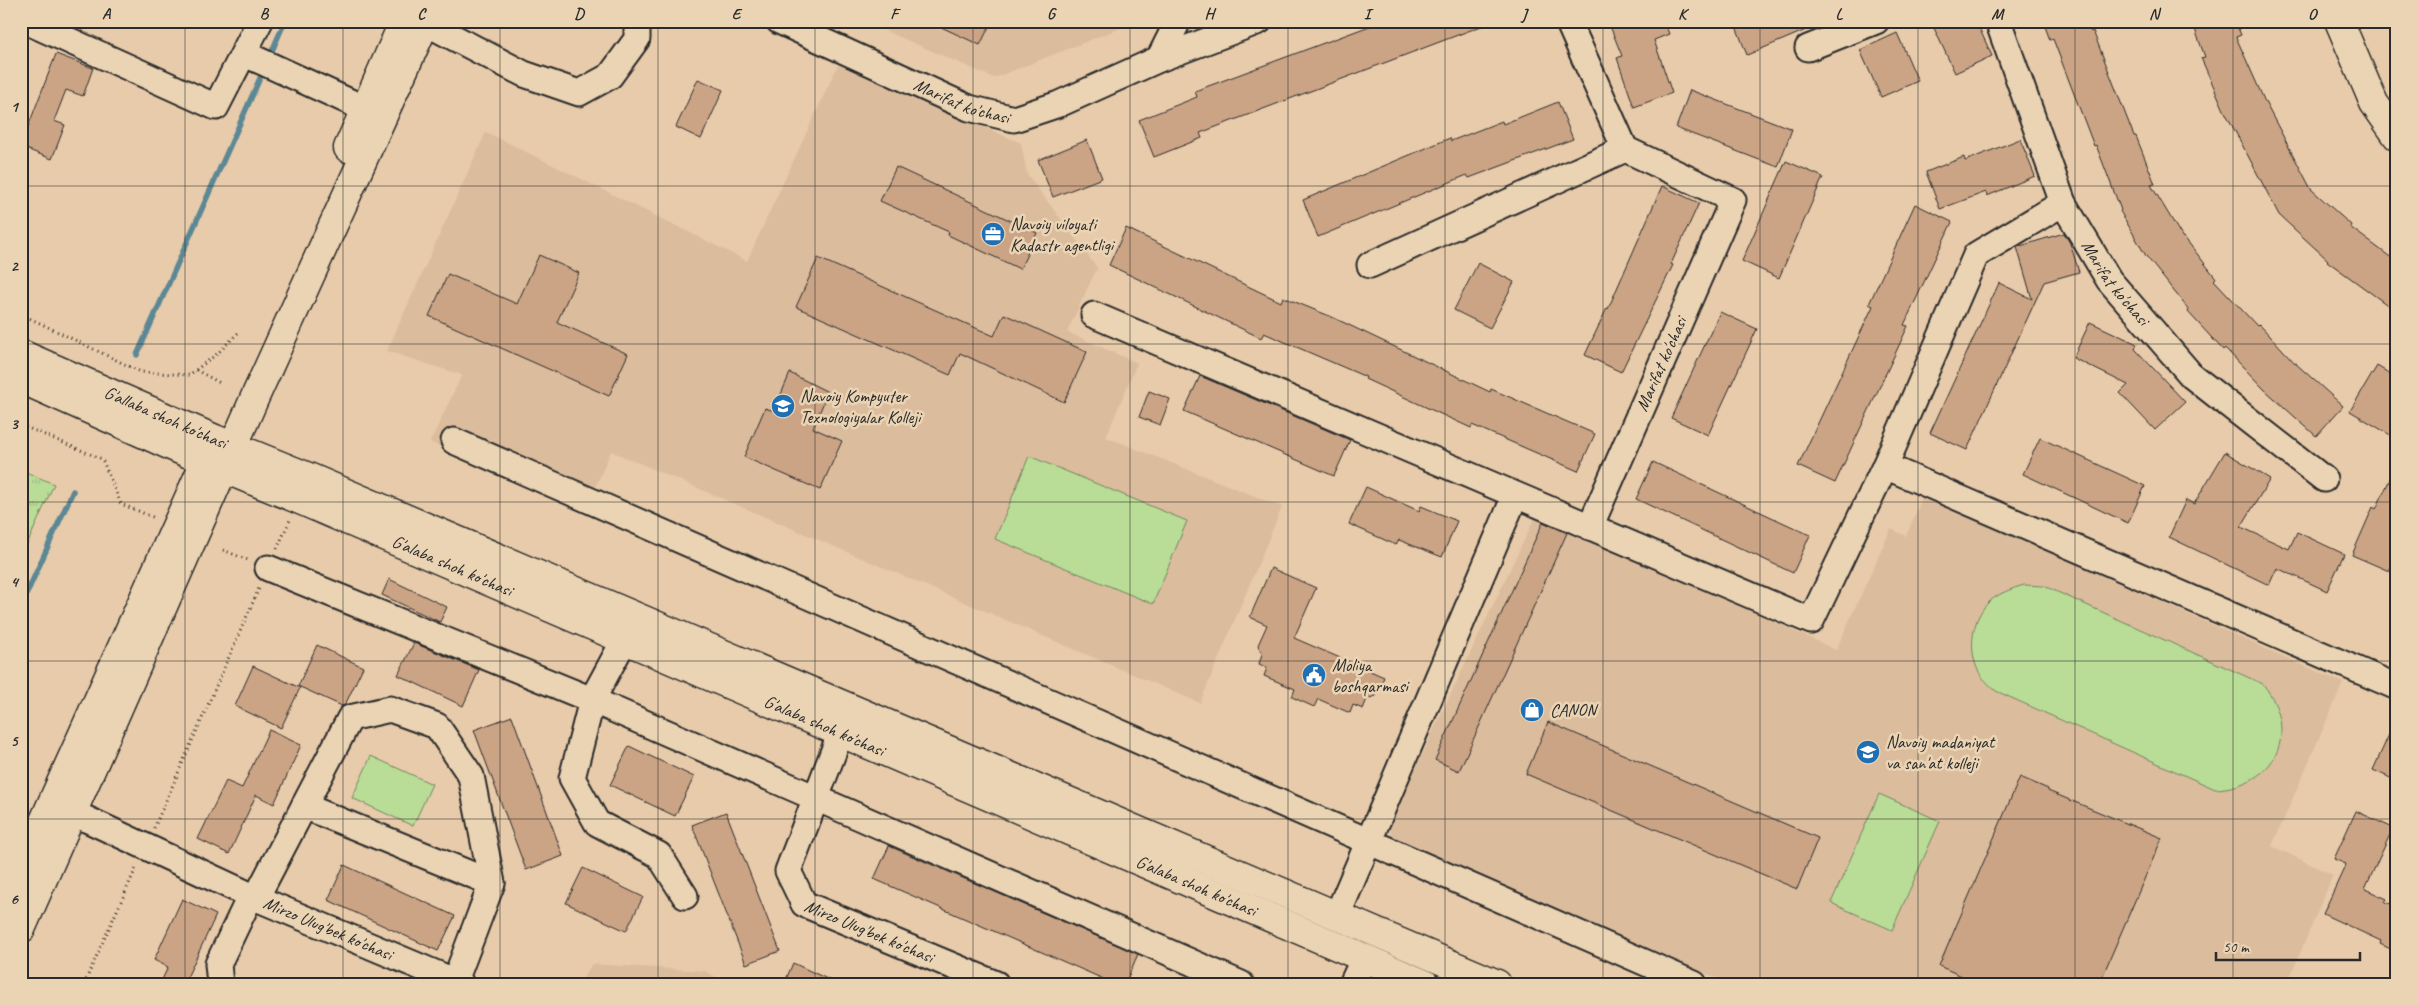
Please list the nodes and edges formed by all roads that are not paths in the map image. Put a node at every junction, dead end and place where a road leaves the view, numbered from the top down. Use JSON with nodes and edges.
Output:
{"nodes":[{"id":1,"x":26,"y":21,"type":"edge"},
{"id":2,"x":260,"y":21,"type":"edge"},
{"id":3,"x":638,"y":21,"type":"edge"},
{"id":4,"x":779,"y":21,"type":"edge"},
{"id":5,"x":1178,"y":21,"type":"edge"},
{"id":6,"x":1259,"y":21,"type":"edge"},
{"id":7,"x":1568,"y":21,"type":"edge"},
{"id":8,"x":1876,"y":21,"type":"edge"},
{"id":9,"x":1998,"y":21,"type":"edge"},
{"id":10,"x":2339,"y":21,"type":"edge"},
{"id":11,"x":2356,"y":21,"type":"edge"},
{"id":12,"x":418,"y":22,"type":"edge"},
{"id":13,"x":1808,"y":48,"type":"dead end"},
{"id":14,"x":245,"y":54,"type":"junction"},
{"id":15,"x":1160,"y":59,"type":"junction"},
{"id":16,"x":2397,"y":110,"type":"edge"},
{"id":17,"x":374,"y":113,"type":"junction"},
{"id":18,"x":2397,"y":136,"type":"edge"},
{"id":19,"x":1625,"y":149,"type":"junction"},
{"id":20,"x":2063,"y":203,"type":"junction"},
{"id":21,"x":1370,"y":265,"type":"dead end"},
{"id":22,"x":1094,"y":315,"type":"dead end"},
{"id":23,"x":21,"y":354,"type":"edge"},
{"id":24,"x":21,"y":380,"type":"edge"},
{"id":25,"x":454,"y":441,"type":"dead end"},
{"id":26,"x":219,"y":454,"type":"junction"},
{"id":27,"x":1885,"y":466,"type":"junction"},
{"id":28,"x":312,"y":478,"type":"joint"},
{"id":29,"x":2324,"y":479,"type":"dead end"},
{"id":30,"x":1515,"y":496,"type":"junction"},
{"id":31,"x":1590,"y":527,"type":"junction"},
{"id":32,"x":268,"y":568,"type":"road end"},
{"id":33,"x":625,"y":639,"type":"junction"},
{"id":34,"x":2397,"y":687,"type":"edge"},
{"id":35,"x":592,"y":700,"type":"junction"},
{"id":36,"x":841,"y":732,"type":"junction"},
{"id":37,"x":816,"y":797,"type":"junction"},
{"id":38,"x":304,"y":806,"type":"junction"},
{"id":39,"x":62,"y":808,"type":"junction"},
{"id":40,"x":1367,"y":842,"type":"junction"},
{"id":41,"x":21,"y":872,"type":"edge"},
{"id":42,"x":492,"y":883,"type":"junction"},
{"id":43,"x":254,"y":896,"type":"junction"},
{"id":44,"x":685,"y":896,"type":"dead end"},
{"id":45,"x":1337,"y":916,"type":"junction"},
{"id":46,"x":21,"y":929,"type":"edge"},
{"id":47,"x":1364,"y":958,"type":"junction"},
{"id":48,"x":981,"y":981,"type":"edge"},
{"id":49,"x":458,"y":983,"type":"edge"},
{"id":50,"x":220,"y":984,"type":"edge"},
{"id":51,"x":1241,"y":984,"type":"edge"},
{"id":52,"x":1352,"y":984,"type":"edge"},
{"id":53,"x":1425,"y":984,"type":"edge"},
{"id":54,"x":1497,"y":984,"type":"edge"},
{"id":55,"x":1694,"y":984,"type":"edge"}],
"edges":[{"from":1,"to":14,"type":"street"},
{"from":2,"to":14,"type":"street"},
{"from":3,"to":12,"type":"street"},
{"from":4,"to":15,"type":"street","name":"Marifat ko'chasi"},
{"from":5,"to":15,"type":"street"},
{"from":6,"to":15,"type":"street","name":"Marifat ko'chasi"},
{"from":7,"to":19,"type":"street"},
{"from":8,"to":13,"type":"street"},
{"from":9,"to":20,"type":"street","name":"Marifat ko'chasi"},
{"from":10,"to":18,"type":"main road"},
{"from":11,"to":16,"type":"main road"},
{"from":12,"to":17,"type":"main road"},
{"from":14,"to":17,"type":"street"},
{"from":17,"to":26,"type":"main road"},
{"from":19,"to":21,"type":"street"},
{"from":19,"to":31,"type":"street","name":"Marifat ko'chasi"},
{"from":20,"to":27,"type":"street"},
{"from":20,"to":29,"type":"street","name":"Marifat ko'chasi"},
{"from":22,"to":30,"type":"street"},
{"from":23,"to":26,"type":"main road","name":"G'allaba shoh ko'chasi"},
{"from":24,"to":26,"type":"main road","name":"G'allaba shoh ko'chasi"},
{"from":25,"to":40,"type":"street"},
{"from":26,"to":28,"type":"main road","name":"G'allaba shoh ko'chasi"},
{"from":26,"to":33,"type":"main road","name":"G'alaba shoh ko'chasi"},
{"from":26,"to":39,"type":"main road"},
{"from":27,"to":31,"type":"street"},
{"from":27,"to":34,"type":"street"},
{"from":28,"to":45,"type":"main road","name":"G'alaba shoh ko'chasi"},
{"from":30,"to":31,"type":"street"},
{"from":30,"to":40,"type":"street"},
{"from":32,"to":35,"type":"street"},
{"from":33,"to":35,"type":"street"},
{"from":33,"to":36,"type":"main road","name":"G'alaba shoh ko'chasi"},
{"from":35,"to":37,"type":"street"},
{"from":35,"to":44,"type":"street"},
{"from":36,"to":37,"type":"street"},
{"from":36,"to":47,"type":"main road","name":"G'alaba shoh ko'chasi"},
{"from":37,"to":48,"type":"street","name":"Mirzo Ulug'bek ko'chasi"},
{"from":37,"to":51,"type":"street"},
{"from":38,"to":42,"type":"street"},
{"from":38,"to":42,"type":"street"},
{"from":38,"to":43,"type":"street"},
{"from":39,"to":41,"type":"main road"},
{"from":39,"to":43,"type":"street","name":"Mirzo Ulug'bek ko'chasi"},
{"from":39,"to":46,"type":"main road"},
{"from":40,"to":45,"type":"street"},
{"from":40,"to":55,"type":"street"},
{"from":42,"to":49,"type":"street"},
{"from":43,"to":49,"type":"street","name":"Mirzo Ulug'bek ko'chasi"},
{"from":43,"to":50,"type":"street"},
{"from":45,"to":54,"type":"main road","name":"G'alaba shoh ko'chasi"},
{"from":47,"to":52,"type":"street"},
{"from":47,"to":53,"type":"main road","name":"G'alaba shoh ko'chasi"}]}
